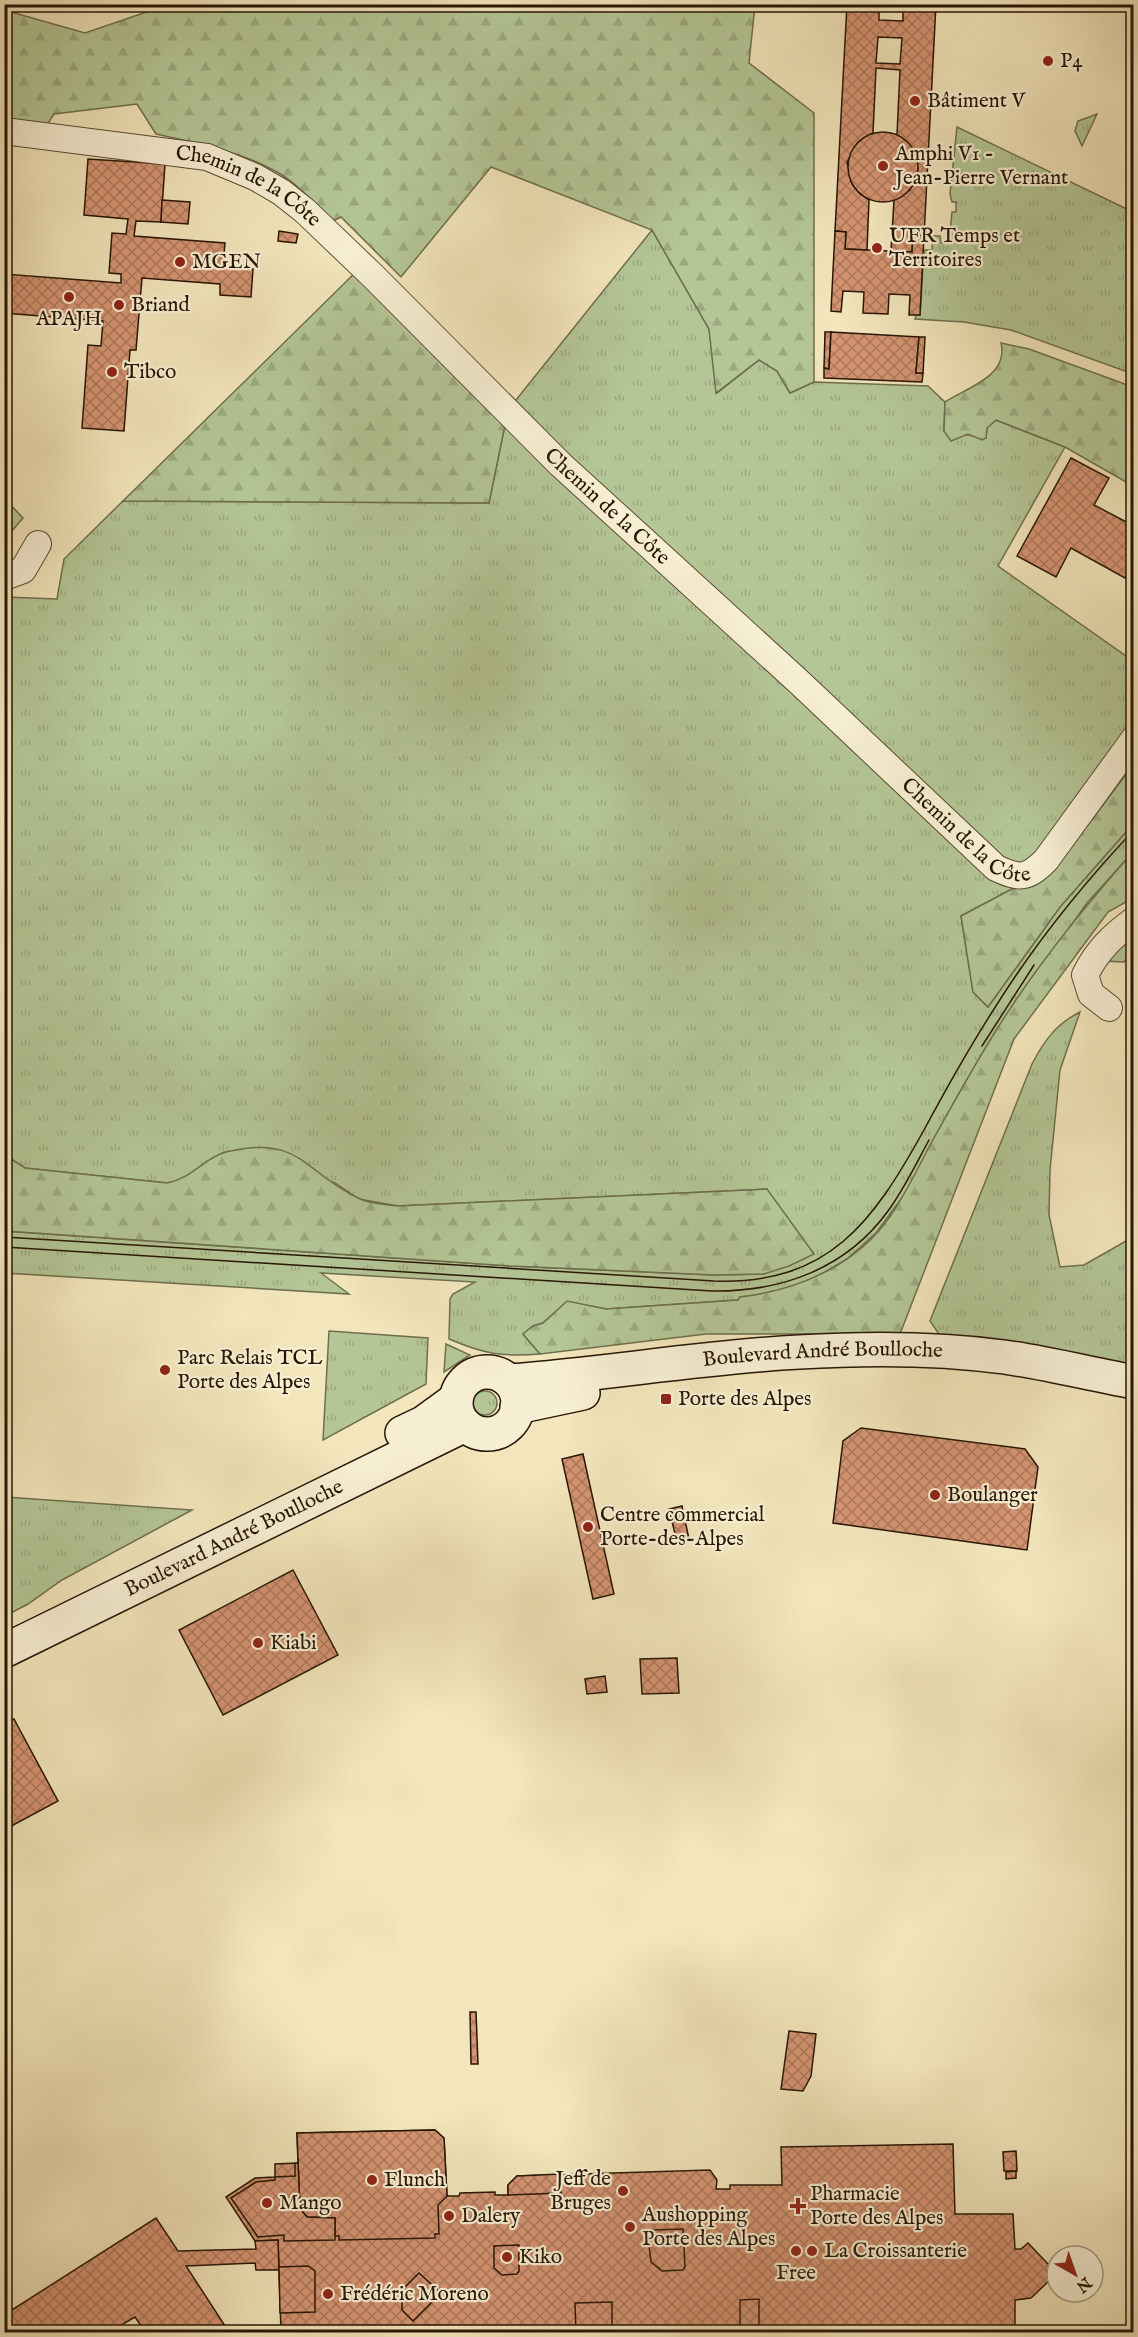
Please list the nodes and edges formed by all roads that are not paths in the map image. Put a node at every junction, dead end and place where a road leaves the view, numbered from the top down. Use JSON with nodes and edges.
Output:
{"nodes":[{"id":1,"x":4,"y":131,"type":"edge"},
{"id":2,"x":38,"y":544,"type":"dead end"},
{"id":3,"x":4,"y":577,"type":"edge"},
{"id":4,"x":1134,"y":739,"type":"edge"},
{"id":5,"x":1134,"y":920,"type":"edge"},
{"id":6,"x":1109,"y":1008,"type":"dead end"},
{"id":7,"x":1119,"y":1385,"type":"edge"},
{"id":8,"x":513,"y":1394,"type":"junction"},
{"id":9,"x":460,"y":1412,"type":"junction"},
{"id":10,"x":4,"y":1632,"type":"edge"},
{"id":11,"x":4,"y":1651,"type":"edge"}],
"edges":[{"from":1,"to":4,"type":"street","name":"Chemin de la Côte"},
{"from":2,"to":3,"type":"street"},
{"from":5,"to":6,"type":"street"},
{"from":7,"to":8,"type":"main road","name":"Boulevard André Boulloche"},
{"from":8,"to":9,"type":"main road"},
{"from":8,"to":9,"type":"main road","name":"Boulevard André Boulloche"},
{"from":9,"to":10,"type":"main road","name":"Boulevard André Boulloche"},
{"from":9,"to":11,"type":"main road","name":"Boulevard André Boulloche"}]}
